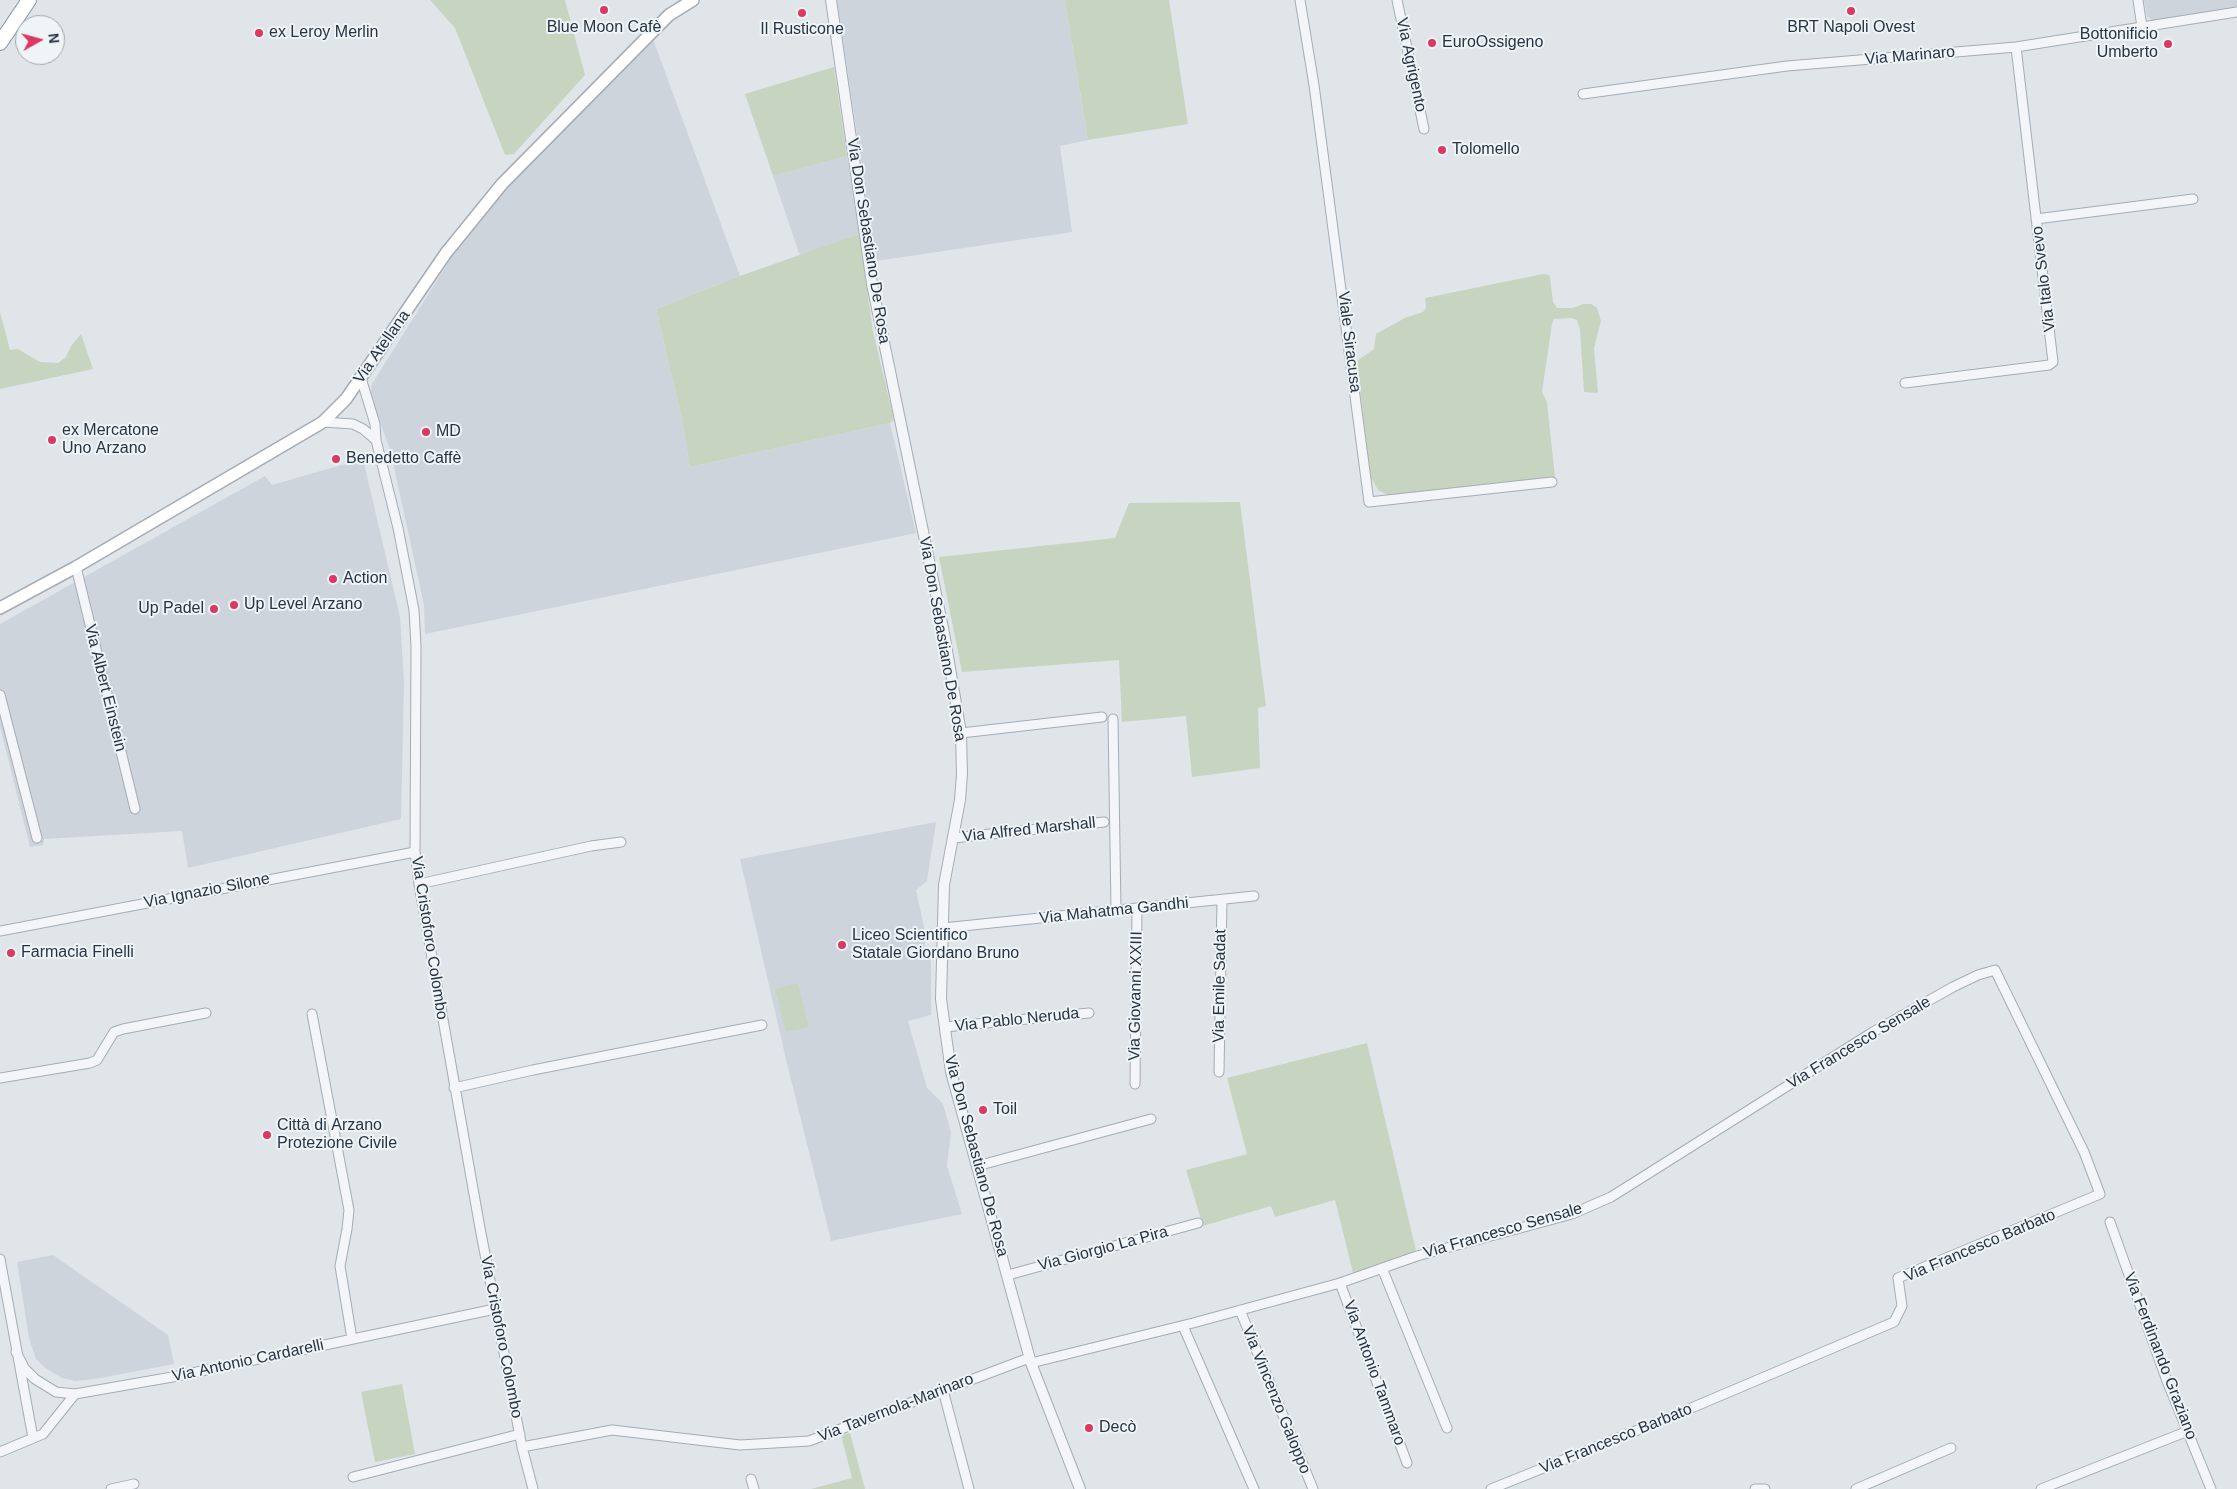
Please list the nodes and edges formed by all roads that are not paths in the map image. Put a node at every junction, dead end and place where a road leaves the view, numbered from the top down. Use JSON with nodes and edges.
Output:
{"nodes":[{"id":1,"x":29,"y":0,"type":"edge"},
{"id":2,"x":693,"y":0,"type":"edge"},
{"id":3,"x":831,"y":0,"type":"edge"},
{"id":4,"x":1300,"y":0,"type":"edge"},
{"id":5,"x":1397,"y":0,"type":"edge"},
{"id":6,"x":2138,"y":0,"type":"edge"},
{"id":7,"x":2237,"y":12,"type":"edge"},
{"id":8,"x":2142,"y":27,"type":"junction"},
{"id":9,"x":0,"y":42,"type":"edge"},
{"id":10,"x":2016,"y":47,"type":"junction"},
{"id":11,"x":1582,"y":94,"type":"dead end"},
{"id":12,"x":1424,"y":129,"type":"dead end"},
{"id":13,"x":2193,"y":199,"type":"dead end"},
{"id":14,"x":2036,"y":219,"type":"junction"},
{"id":15,"x":361,"y":378,"type":"junction"},
{"id":16,"x":1905,"y":383,"type":"dead end"},
{"id":17,"x":323,"y":422,"type":"junction"},
{"id":18,"x":376,"y":440,"type":"junction"},
{"id":19,"x":1552,"y":482,"type":"dead end"},
{"id":20,"x":76,"y":566,"type":"junction"},
{"id":21,"x":0,"y":608,"type":"edge"},
{"id":22,"x":0,"y":696,"type":"edge"},
{"id":23,"x":1102,"y":717,"type":"dead end"},
{"id":24,"x":1113,"y":719,"type":"dead end"},
{"id":25,"x":961,"y":733,"type":"junction"},
{"id":26,"x":135,"y":809,"type":"dead end"},
{"id":27,"x":1104,"y":822,"type":"dead end"},
{"id":28,"x":37,"y":838,"type":"dead end"},
{"id":29,"x":953,"y":838,"type":"junction"},
{"id":30,"x":621,"y":842,"type":"dead end"},
{"id":31,"x":415,"y":852,"type":"junction"},
{"id":32,"x":419,"y":884,"type":"junction"},
{"id":33,"x":1254,"y":896,"type":"dead end"},
{"id":34,"x":1222,"y":900,"type":"junction"},
{"id":35,"x":1137,"y":908,"type":"junction"},
{"id":36,"x":1116,"y":910,"type":"junction"},
{"id":37,"x":943,"y":928,"type":"junction"},
{"id":38,"x":0,"y":930,"type":"edge"},
{"id":39,"x":2005,"y":987,"type":"joint"},
{"id":40,"x":206,"y":1013,"type":"dead end"},
{"id":41,"x":1089,"y":1013,"type":"dead end"},
{"id":42,"x":312,"y":1014,"type":"dead end"},
{"id":43,"x":762,"y":1025,"type":"dead end"},
{"id":44,"x":945,"y":1027,"type":"junction"},
{"id":45,"x":1219,"y":1072,"type":"dead end"},
{"id":46,"x":0,"y":1078,"type":"edge"},
{"id":47,"x":1135,"y":1084,"type":"dead end"},
{"id":48,"x":454,"y":1088,"type":"junction"},
{"id":49,"x":1151,"y":1119,"type":"dead end"},
{"id":50,"x":977,"y":1166,"type":"junction"},
{"id":51,"x":2110,"y":1222,"type":"dead end"},
{"id":52,"x":1198,"y":1223,"type":"dead end"},
{"id":53,"x":0,"y":1259,"type":"edge"},
{"id":54,"x":1382,"y":1268,"type":"junction"},
{"id":55,"x":1008,"y":1275,"type":"junction"},
{"id":56,"x":1340,"y":1283,"type":"junction"},
{"id":57,"x":495,"y":1309,"type":"junction"},
{"id":58,"x":1240,"y":1310,"type":"junction"},
{"id":59,"x":1184,"y":1326,"type":"junction"},
{"id":60,"x":352,"y":1339,"type":"junction"},
{"id":61,"x":16,"y":1352,"type":"junction"},
{"id":62,"x":1030,"y":1361,"type":"junction"},
{"id":63,"x":942,"y":1390,"type":"junction"},
{"id":64,"x":74,"y":1394,"type":"junction"},
{"id":65,"x":1447,"y":1428,"type":"dead end"},
{"id":66,"x":2188,"y":1431,"type":"junction"},
{"id":67,"x":520,"y":1434,"type":"junction"},
{"id":68,"x":38,"y":1436,"type":"junction"},
{"id":69,"x":522,"y":1447,"type":"junction"},
{"id":70,"x":1951,"y":1448,"type":"dead end"},
{"id":71,"x":0,"y":1452,"type":"edge"},
{"id":72,"x":1408,"y":1463,"type":"dead end"},
{"id":73,"x":353,"y":1477,"type":"dead end"},
{"id":74,"x":751,"y":1480,"type":"dead end"},
{"id":75,"x":134,"y":1484,"type":"dead end"},
{"id":76,"x":111,"y":1489,"type":"edge"},
{"id":77,"x":533,"y":1489,"type":"edge"},
{"id":78,"x":754,"y":1489,"type":"edge"},
{"id":79,"x":969,"y":1489,"type":"edge"},
{"id":80,"x":1080,"y":1489,"type":"edge"},
{"id":81,"x":1254,"y":1489,"type":"edge"},
{"id":82,"x":1313,"y":1489,"type":"edge"},
{"id":83,"x":1491,"y":1489,"type":"edge"},
{"id":84,"x":1755,"y":1489,"type":"edge"},
{"id":85,"x":1765,"y":1489,"type":"edge"},
{"id":86,"x":1856,"y":1489,"type":"edge"},
{"id":87,"x":2041,"y":1489,"type":"edge"},
{"id":88,"x":2212,"y":1489,"type":"edge"}],
"edges":[{"from":1,"to":9,"type":"highway"},
{"from":2,"to":15,"type":"main road","name":"Via Atellana"},
{"from":3,"to":25,"type":"street","name":"Via Don Sebastiano De Rosa"},
{"from":4,"to":19,"type":"street","name":"Viale Siracusa"},
{"from":5,"to":12,"type":"street","name":"Via Agrigento"},
{"from":6,"to":8,"type":"street"},
{"from":7,"to":8,"type":"street","name":"Via Marinaro"},
{"from":8,"to":10,"type":"street","name":"Via Marinaro"},
{"from":10,"to":11,"type":"street","name":"Via Marinaro"},
{"from":10,"to":14,"type":"street","name":"Via Italo Svevo"},
{"from":13,"to":14,"type":"street"},
{"from":14,"to":16,"type":"street","name":"Via Italo Svevo"},
{"from":15,"to":17,"type":"main road","name":"Via Atellana"},
{"from":15,"to":18,"type":"street","name":"Via Cristoforo Colombo"},
{"from":17,"to":18,"type":"street"},
{"from":17,"to":20,"type":"main road","name":"Via Atellana"},
{"from":18,"to":31,"type":"street","name":"Via Cristoforo Colombo"},
{"from":20,"to":21,"type":"main road","name":"Via Atellana"},
{"from":20,"to":26,"type":"street","name":"Via Albert Einstein"},
{"from":22,"to":28,"type":"street"},
{"from":23,"to":25,"type":"street"},
{"from":24,"to":36,"type":"street"},
{"from":25,"to":29,"type":"street","name":"Via Don Sebastiano De Rosa"},
{"from":27,"to":29,"type":"street","name":"Via Alfred Marshall"},
{"from":29,"to":37,"type":"street","name":"Via Don Sebastiano De Rosa"},
{"from":30,"to":32,"type":"street"},
{"from":31,"to":32,"type":"street","name":"Via Cristoforo Colombo"},
{"from":31,"to":38,"type":"street","name":"Via Ignazio Silone"},
{"from":32,"to":48,"type":"street","name":"Via Cristoforo Colombo"},
{"from":33,"to":34,"type":"street","name":"Via Mahatma Gandhi"},
{"from":34,"to":35,"type":"street","name":"Via Mahatma Gandhi"},
{"from":34,"to":45,"type":"street","name":"Via Emile Sadat"},
{"from":35,"to":36,"type":"street","name":"Via Mahatma Gandhi"},
{"from":35,"to":47,"type":"street","name":"Via Giovanni XXIII"},
{"from":36,"to":37,"type":"street","name":"Via Mahatma Gandhi"},
{"from":37,"to":44,"type":"street","name":"Via Don Sebastiano De Rosa"},
{"from":39,"to":54,"type":"street","name":"Via Francesco Sensale"},
{"from":39,"to":83,"type":"street","name":"Via Francesco Barbato"},
{"from":40,"to":46,"type":"street"},
{"from":41,"to":44,"type":"street","name":"Via Pablo Neruda"},
{"from":42,"to":60,"type":"street"},
{"from":43,"to":48,"type":"street"},
{"from":44,"to":50,"type":"street","name":"Via Don Sebastiano De Rosa"},
{"from":48,"to":57,"type":"street","name":"Via Cristoforo Colombo"},
{"from":49,"to":50,"type":"street"},
{"from":50,"to":55,"type":"street","name":"Via Don Sebastiano De Rosa"},
{"from":51,"to":66,"type":"street","name":"Via Ferdinando Graziano"},
{"from":52,"to":55,"type":"street","name":"Via Giorgio La Pira"},
{"from":53,"to":61,"type":"street"},
{"from":54,"to":56,"type":"street","name":"Via Francesco Sensale"},
{"from":54,"to":65,"type":"street"},
{"from":55,"to":62,"type":"street","name":"Via Don Sebastiano De Rosa"},
{"from":56,"to":58,"type":"street","name":"Via Francesco Sensale"},
{"from":56,"to":72,"type":"street","name":"Via Antonio Tammaro"},
{"from":57,"to":60,"type":"street","name":"Via Antonio Cardarelli"},
{"from":57,"to":67,"type":"street","name":"Via Cristoforo Colombo"},
{"from":58,"to":59,"type":"street","name":"Via Francesco Sensale"},
{"from":58,"to":82,"type":"street","name":"Via Vincenzo Galoppo"},
{"from":59,"to":62,"type":"street","name":"Via Francesco Sensale"},
{"from":59,"to":81,"type":"street"},
{"from":60,"to":64,"type":"street","name":"Via Antonio Cardarelli"},
{"from":61,"to":64,"type":"street","name":"Via Antonio Cardarelli"},
{"from":61,"to":68,"type":"street"},
{"from":62,"to":63,"type":"street","name":"Via Tavernola-Marinaro"},
{"from":62,"to":80,"type":"street","name":"Via Don Sebastiano De Rosa"},
{"from":63,"to":69,"type":"street","name":"Via Tavernola-Marinaro"},
{"from":63,"to":79,"type":"street"},
{"from":64,"to":68,"type":"street"},
{"from":66,"to":87,"type":"street"},
{"from":66,"to":88,"type":"street","name":"Via Ferdinando Graziano"},
{"from":67,"to":69,"type":"street","name":"Via Cristoforo Colombo"},
{"from":67,"to":73,"type":"street","name":"Via Cristoforo Colombo"},
{"from":68,"to":71,"type":"street"},
{"from":69,"to":77,"type":"street","name":"Via Cristoforo Colombo"},
{"from":70,"to":86,"type":"street"},
{"from":74,"to":78,"type":"street"},
{"from":75,"to":76,"type":"street"},
{"from":84,"to":85,"type":"street"}]}
